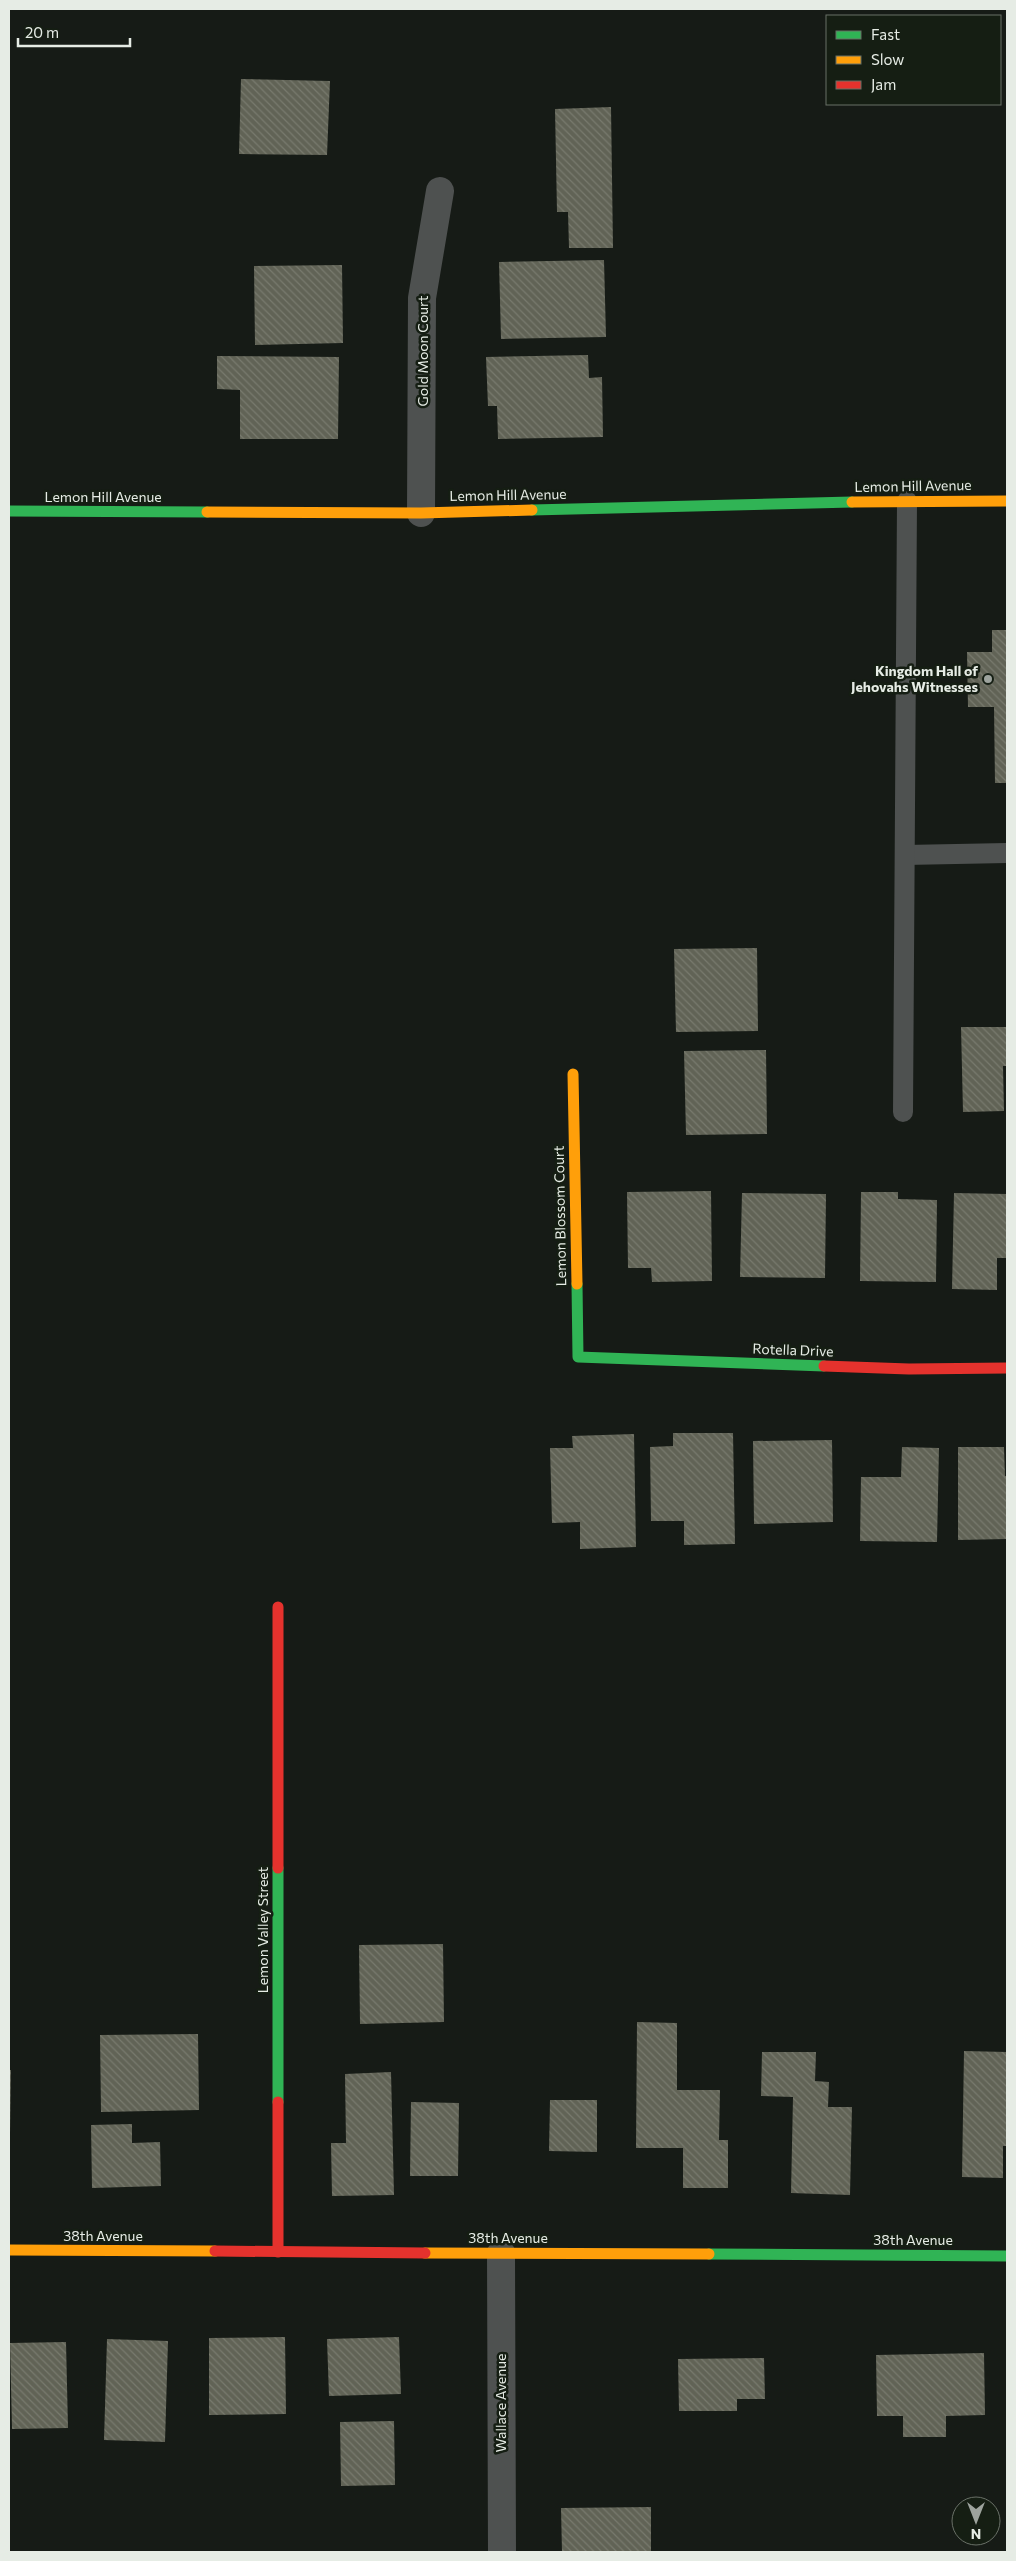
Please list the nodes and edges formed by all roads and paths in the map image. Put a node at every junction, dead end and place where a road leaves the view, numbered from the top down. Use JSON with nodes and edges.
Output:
{"nodes":[{"id":1,"x":440,"y":191,"type":"dead end"},
{"id":2,"x":907,"y":501,"type":"junction"},
{"id":3,"x":1007,"y":501,"type":"edge"},
{"id":4,"x":9,"y":511,"type":"edge"},
{"id":5,"x":421,"y":512,"type":"junction"},
{"id":6,"x":1007,"y":853,"type":"edge"},
{"id":7,"x":905,"y":855,"type":"junction"},
{"id":8,"x":573,"y":1074,"type":"dead end"},
{"id":9,"x":903,"y":1112,"type":"dead end"},
{"id":10,"x":578,"y":1357,"type":"joint"},
{"id":11,"x":1007,"y":1368,"type":"edge"},
{"id":12,"x":278,"y":1607,"type":"dead end"},
{"id":13,"x":9,"y":2250,"type":"edge"},
{"id":14,"x":278,"y":2252,"type":"junction"},
{"id":15,"x":501,"y":2253,"type":"junction"},
{"id":16,"x":1007,"y":2256,"type":"edge"},
{"id":17,"x":502,"y":2552,"type":"edge"}],
"edges":[{"from":1,"to":5,"type":"street","name":"Gold Moon Court"},
{"from":2,"to":3,"type":"street","name":"Lemon Hill Avenue"},
{"from":2,"to":5,"type":"street","name":"Lemon Hill Avenue"},
{"from":2,"to":7,"type":"lane"},
{"from":4,"to":5,"type":"street","name":"Lemon Hill Avenue"},
{"from":6,"to":7,"type":"lane"},
{"from":7,"to":9,"type":"lane"},
{"from":8,"to":10,"type":"street","name":"Lemon Blossom Court"},
{"from":10,"to":11,"type":"street","name":"Rotella Drive"},
{"from":12,"to":14,"type":"street","name":"Lemon Valley Street"},
{"from":13,"to":14,"type":"street","name":"38th Avenue"},
{"from":14,"to":15,"type":"street","name":"38th Avenue"},
{"from":15,"to":16,"type":"street","name":"38th Avenue"},
{"from":15,"to":17,"type":"street","name":"Wallace Avenue"}]}
